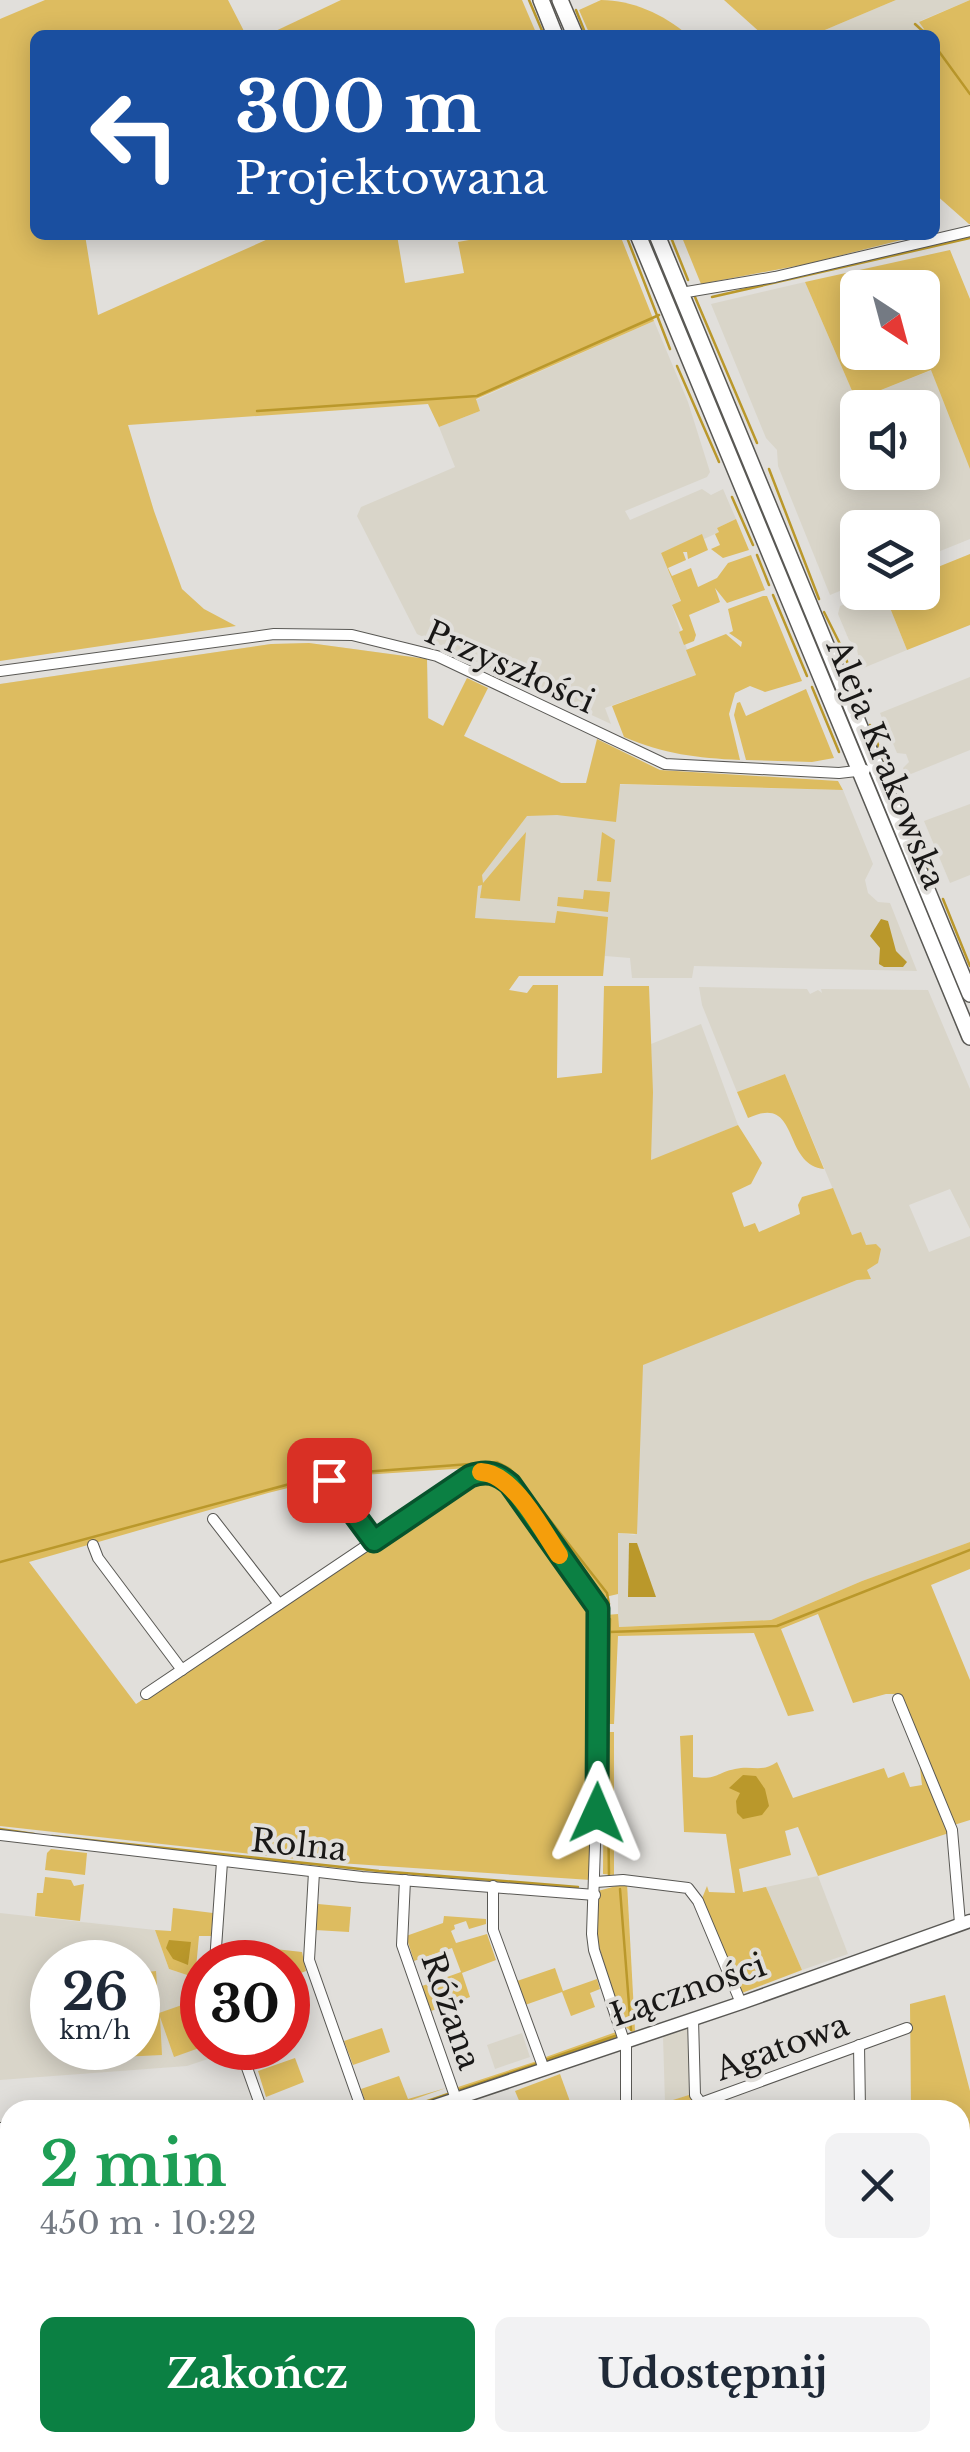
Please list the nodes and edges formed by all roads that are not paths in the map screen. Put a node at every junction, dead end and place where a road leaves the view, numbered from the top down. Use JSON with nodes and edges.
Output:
{"nodes":[{"id":1,"x":541,"y":0,"type":"edge"},
{"id":2,"x":560,"y":0,"type":"edge"},
{"id":3,"x":553,"y":30,"type":"edge"},
{"id":4,"x":572,"y":30,"type":"edge"},
{"id":5,"x":970,"y":231,"type":"edge"},
{"id":6,"x":940,"y":238,"type":"edge"},
{"id":7,"x":640,"y":240,"type":"edge"},
{"id":8,"x":660,"y":240,"type":"edge"},
{"id":9,"x":932,"y":240,"type":"edge"},
{"id":10,"x":682,"y":293,"type":"junction"},
{"id":11,"x":0,"y":671,"type":"edge"},
{"id":12,"x":876,"y":767,"type":"junction"},
{"id":13,"x":859,"y":771,"type":"junction"},
{"id":14,"x":970,"y":994,"type":"edge"},
{"id":15,"x":970,"y":1036,"type":"edge"},
{"id":16,"x":329,"y":1480,"type":"dead end"},
{"id":17,"x":214,"y":1519,"type":"dead end"},
{"id":18,"x":374,"y":1541,"type":"junction"},
{"id":19,"x":93,"y":1545,"type":"dead end"},
{"id":20,"x":279,"y":1604,"type":"junction"},
{"id":21,"x":182,"y":1670,"type":"junction"},
{"id":22,"x":146,"y":1694,"type":"dead end"},
{"id":23,"x":898,"y":1699,"type":"dead end"},
{"id":24,"x":0,"y":1836,"type":"edge"},
{"id":25,"x":222,"y":1862,"type":"junction"},
{"id":26,"x":314,"y":1872,"type":"junction"},
{"id":27,"x":405,"y":1880,"type":"junction"},
{"id":28,"x":596,"y":1882,"type":"junction"},
{"id":29,"x":493,"y":1886,"type":"junction"},
{"id":30,"x":594,"y":1895,"type":"junction"},
{"id":31,"x":965,"y":1922,"type":"edge"},
{"id":32,"x":216,"y":1940,"type":"edge"},
{"id":33,"x":741,"y":2003,"type":"junction"},
{"id":34,"x":693,"y":2019,"type":"junction"},
{"id":35,"x":906,"y":2028,"type":"dead end"},
{"id":36,"x":625,"y":2042,"type":"junction"},
{"id":37,"x":859,"y":2046,"type":"junction"},
{"id":38,"x":544,"y":2069,"type":"junction"},
{"id":39,"x":248,"y":2070,"type":"edge"},
{"id":40,"x":456,"y":2099,"type":"junction"},
{"id":41,"x":258,"y":2100,"type":"edge"},
{"id":42,"x":358,"y":2100,"type":"edge"},
{"id":43,"x":453,"y":2100,"type":"edge"},
{"id":44,"x":626,"y":2100,"type":"edge"},
{"id":45,"x":698,"y":2100,"type":"edge"},
{"id":46,"x":712,"y":2100,"type":"edge"},
{"id":47,"x":860,"y":2100,"type":"edge"}],
"edges":[{"from":1,"to":3,"type":"main road"},
{"from":2,"to":4,"type":"main road"},
{"from":5,"to":6,"type":"street"},
{"from":7,"to":13,"type":"main road","name":"Aleja Krakowska"},
{"from":8,"to":10,"type":"main road","name":"Aleja Krakowska"},
{"from":9,"to":10,"type":"street"},
{"from":10,"to":12,"type":"main road","name":"Aleja Krakowska"},
{"from":11,"to":13,"type":"street","name":"Przyszłości"},
{"from":12,"to":13,"type":"street","name":"Przyszłości"},
{"from":12,"to":14,"type":"main road","name":"Aleja Krakowska"},
{"from":13,"to":15,"type":"main road","name":"Aleja Krakowska"},
{"from":16,"to":18,"type":"street"},
{"from":17,"to":20,"type":"street"},
{"from":18,"to":20,"type":"street"},
{"from":18,"to":28,"type":"street"},
{"from":19,"to":21,"type":"street"},
{"from":20,"to":21,"type":"street"},
{"from":21,"to":22,"type":"street"},
{"from":23,"to":31,"type":"street"},
{"from":24,"to":25,"type":"street","name":"Rolna"},
{"from":25,"to":26,"type":"street","name":"Rolna"},
{"from":25,"to":32,"type":"street"},
{"from":26,"to":27,"type":"street","name":"Rolna"},
{"from":26,"to":42,"type":"street"},
{"from":27,"to":29,"type":"street","name":"Rolna"},
{"from":27,"to":40,"type":"street","name":"Różana"},
{"from":28,"to":30,"type":"street"},
{"from":28,"to":33,"type":"street"},
{"from":29,"to":30,"type":"street","name":"Rolna"},
{"from":29,"to":38,"type":"street"},
{"from":30,"to":36,"type":"street"},
{"from":31,"to":33,"type":"street","name":"Łączności"},
{"from":33,"to":34,"type":"street","name":"Łączności"},
{"from":34,"to":36,"type":"street","name":"Łączności"},
{"from":34,"to":45,"type":"street","name":"Agatowa"},
{"from":35,"to":37,"type":"street","name":"Agatowa"},
{"from":36,"to":38,"type":"street","name":"Łączności"},
{"from":36,"to":44,"type":"street"},
{"from":37,"to":46,"type":"street","name":"Agatowa"},
{"from":37,"to":47,"type":"street"},
{"from":38,"to":40,"type":"street","name":"Łączności"},
{"from":39,"to":41,"type":"street"},
{"from":40,"to":43,"type":"street","name":"Łączności"}]}
